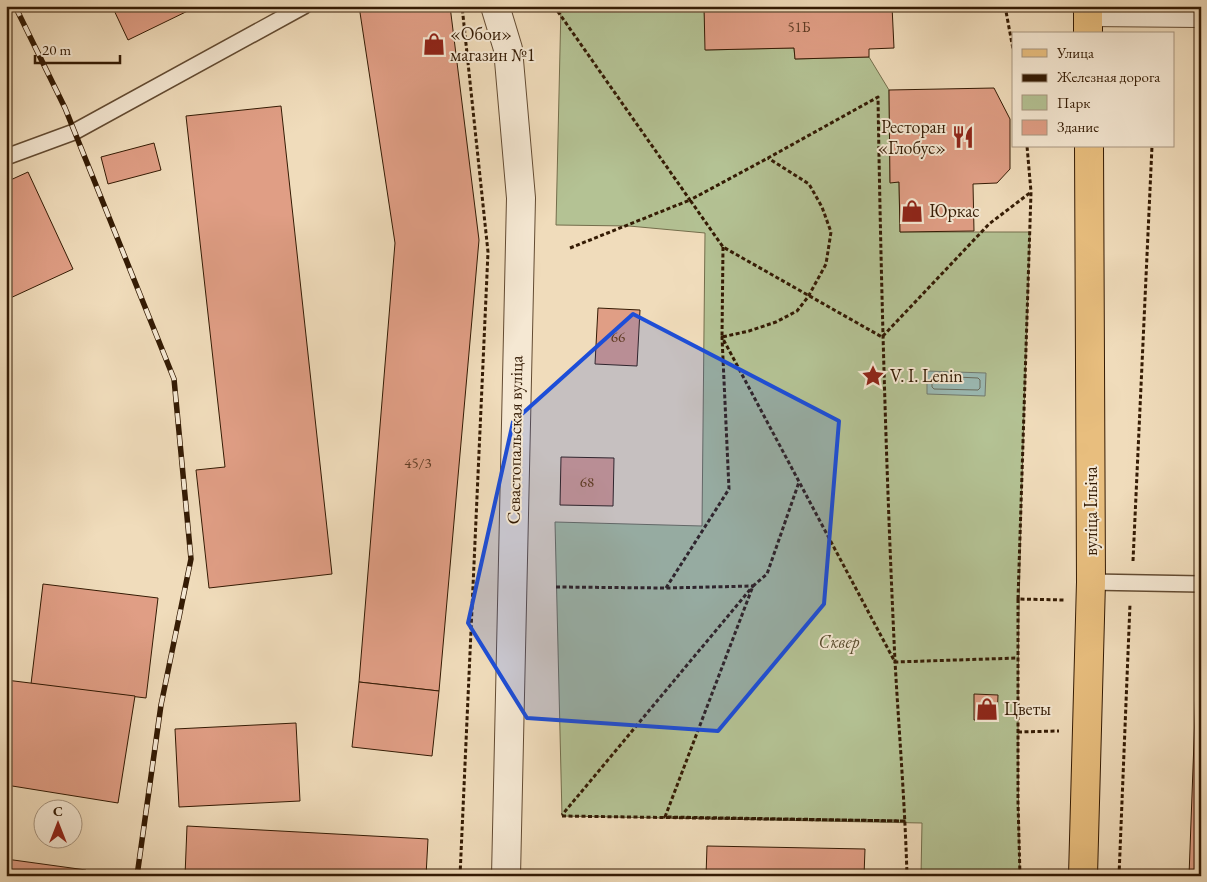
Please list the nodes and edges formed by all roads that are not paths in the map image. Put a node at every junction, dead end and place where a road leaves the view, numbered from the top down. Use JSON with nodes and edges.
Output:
{"nodes":[{"id":1,"x":304,"y":6,"type":"edge"},
{"id":2,"x":495,"y":6,"type":"edge"},
{"id":3,"x":1201,"y":12,"type":"edge"},
{"id":4,"x":1088,"y":17,"type":"edge"},
{"id":5,"x":1089,"y":148,"type":"edge"},
{"id":6,"x":6,"y":158,"type":"edge"},
{"id":7,"x":1091,"y":582,"type":"junction"},
{"id":8,"x":1201,"y":584,"type":"edge"},
{"id":9,"x":506,"y":876,"type":"edge"},
{"id":10,"x":1083,"y":876,"type":"edge"}],
"edges":[{"from":1,"to":6,"type":"lane"},
{"from":2,"to":9,"type":"street","name":"Севастопальская вуліца"},
{"from":3,"to":4,"type":"street"},
{"from":5,"to":7,"type":"main road","name":"вуліца Ільіча"},
{"from":7,"to":8,"type":"lane"},
{"from":7,"to":10,"type":"main road","name":"вуліца Ільіча"}]}
